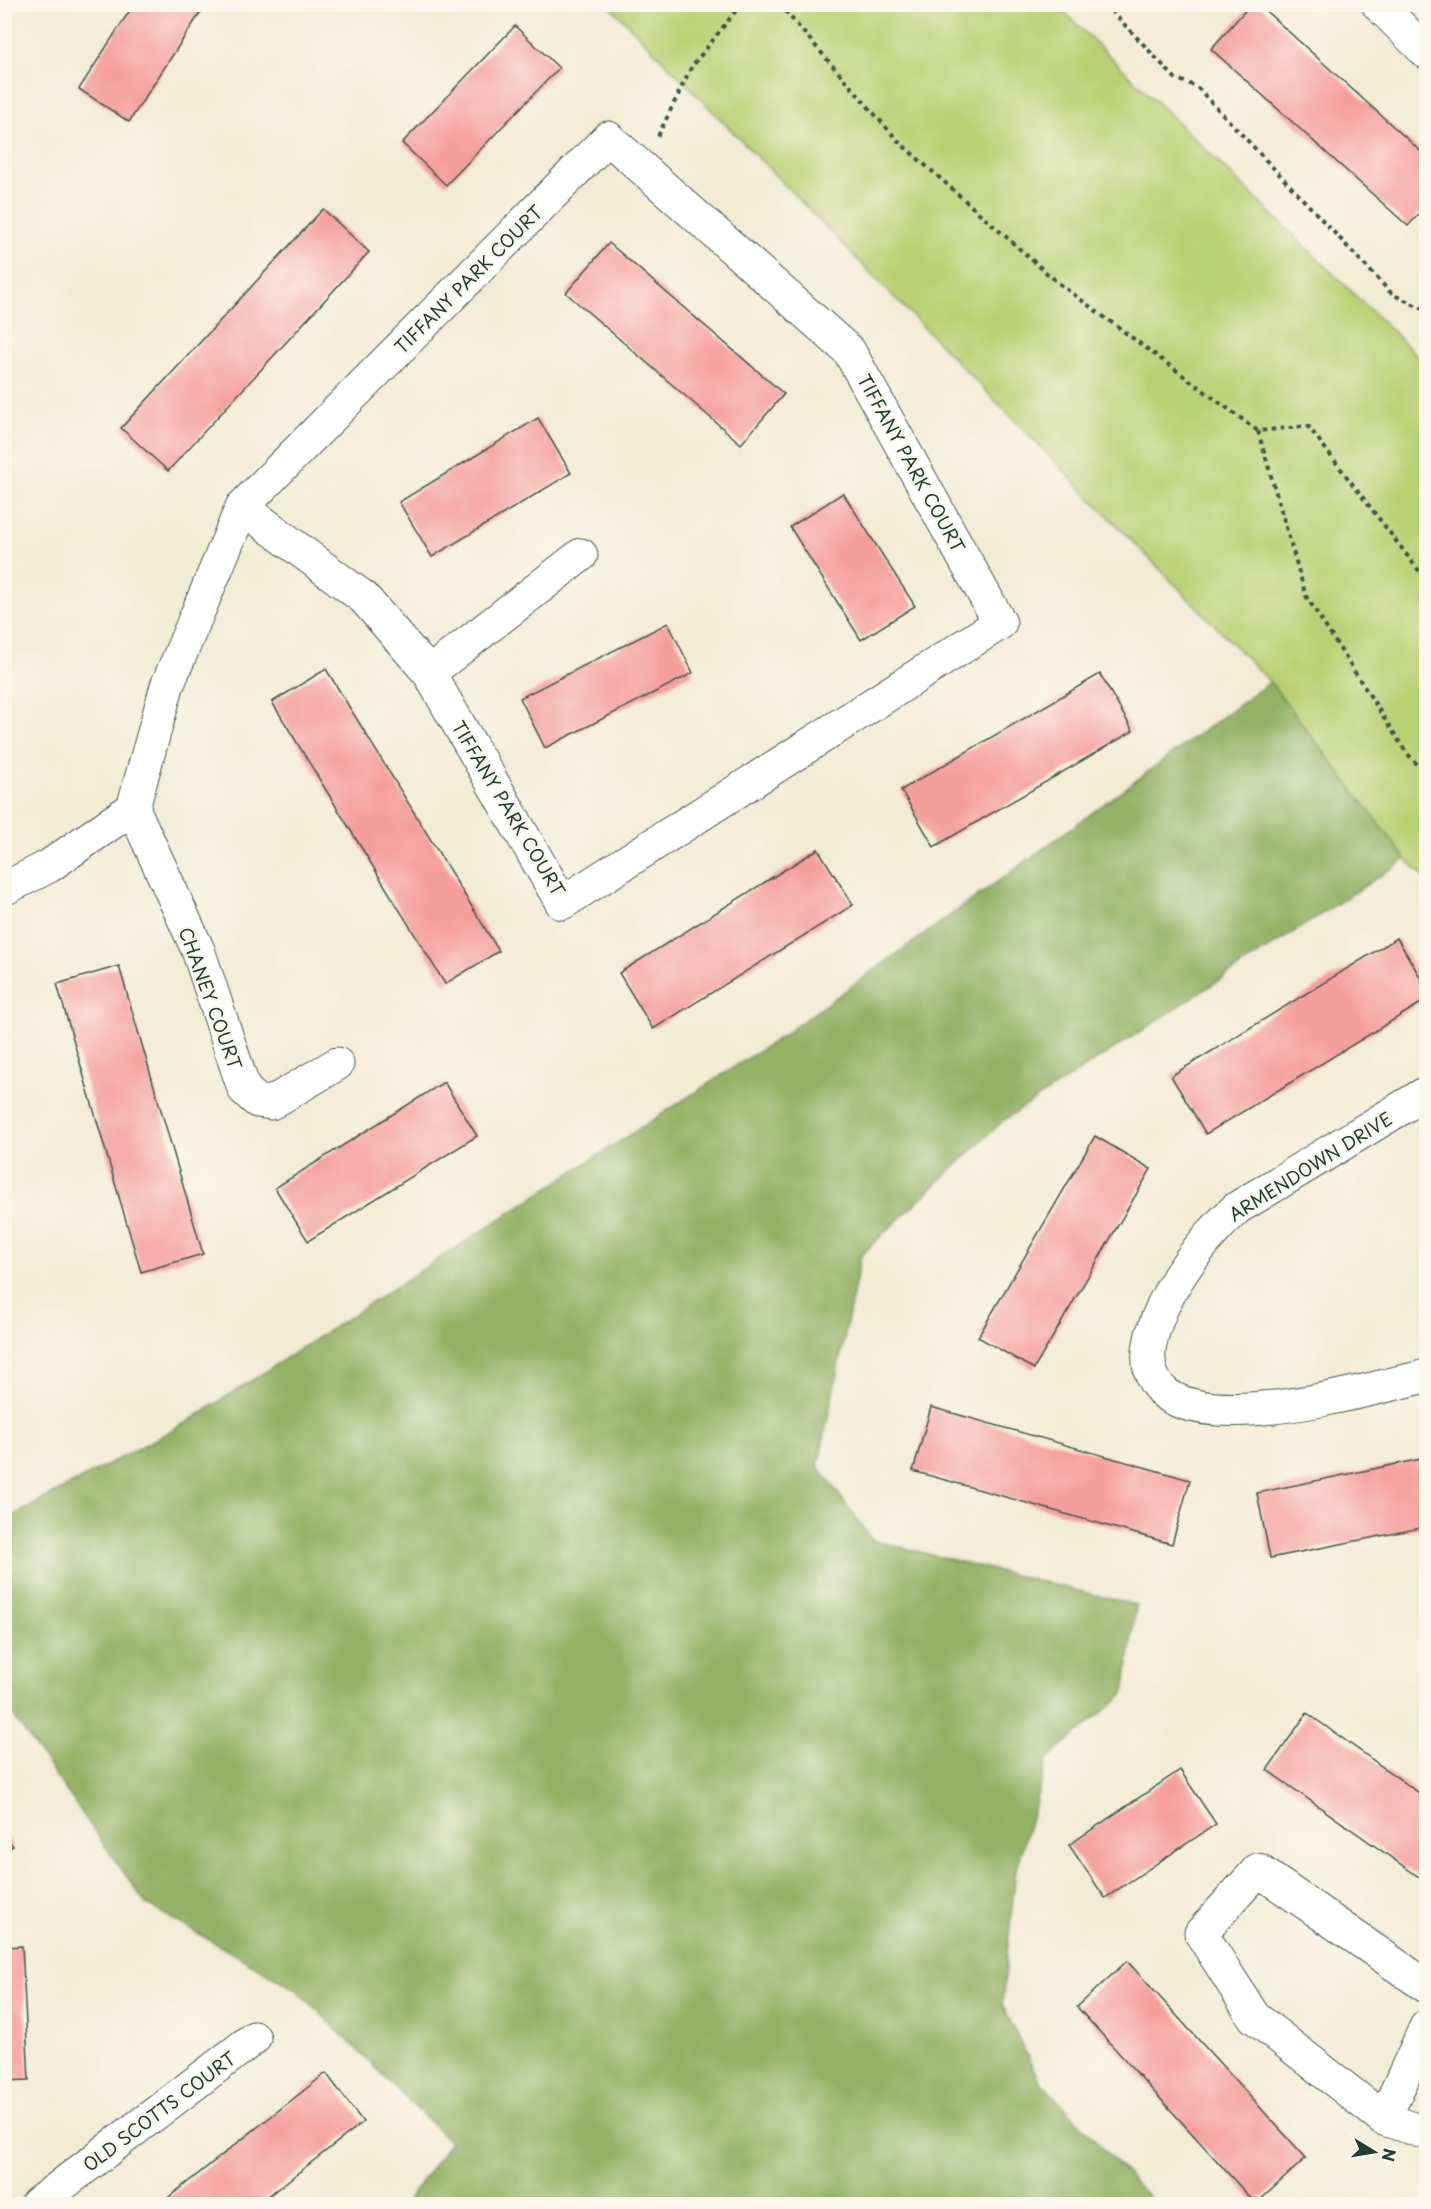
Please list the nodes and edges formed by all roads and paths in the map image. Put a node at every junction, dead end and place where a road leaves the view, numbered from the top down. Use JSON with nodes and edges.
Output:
{"nodes":[{"id":1,"x":741,"y":4,"type":"edge"},
{"id":2,"x":779,"y":4,"type":"edge"},
{"id":3,"x":1105,"y":4,"type":"edge"},
{"id":4,"x":1378,"y":4,"type":"edge"},
{"id":5,"x":1426,"y":52,"type":"edge"},
{"id":6,"x":642,"y":169,"type":"junction"},
{"id":7,"x":1426,"y":310,"type":"edge"},
{"id":8,"x":1258,"y":431,"type":"junction"},
{"id":9,"x":242,"y":507,"type":"junction"},
{"id":10,"x":581,"y":555,"type":"dead end"},
{"id":11,"x":1426,"y":580,"type":"edge"},
{"id":12,"x":429,"y":673,"type":"junction"},
{"id":13,"x":1426,"y":774,"type":"edge"},
{"id":14,"x":133,"y":808,"type":"junction"},
{"id":15,"x":4,"y":889,"type":"edge"},
{"id":16,"x":337,"y":1064,"type":"dead end"},
{"id":17,"x":1426,"y":1093,"type":"edge"},
{"id":18,"x":1426,"y":1376,"type":"edge"},
{"id":19,"x":1426,"y":1986,"type":"edge"},
{"id":20,"x":1426,"y":2027,"type":"edge"},
{"id":21,"x":254,"y":2038,"type":"dead end"},
{"id":22,"x":1384,"y":2119,"type":"junction"},
{"id":23,"x":1426,"y":2133,"type":"edge"},
{"id":24,"x":37,"y":2205,"type":"edge"}],
"edges":[{"from":1,"to":6,"type":"path"},
{"from":2,"to":8,"type":"path"},
{"from":3,"to":7,"type":"path"},
{"from":4,"to":5,"type":"street"},
{"from":6,"to":9,"type":"street","name":"TIFFANY PARK COURT"},
{"from":6,"to":12,"type":"street","name":"TIFFANY PARK COURT"},
{"from":8,"to":11,"type":"path"},
{"from":8,"to":13,"type":"path"},
{"from":9,"to":12,"type":"street","name":"TIFFANY PARK COURT"},
{"from":9,"to":14,"type":"street","name":"TIFFANY PARK COURT"},
{"from":10,"to":12,"type":"street"},
{"from":14,"to":15,"type":"street"},
{"from":14,"to":16,"type":"street","name":"CHANEY COURT"},
{"from":17,"to":18,"type":"street","name":"ARMENDOWN DRIVE"},
{"from":19,"to":22,"type":"street"},
{"from":20,"to":22,"type":"street"},
{"from":21,"to":24,"type":"street","name":"OLD SCOTTS COURT"},
{"from":22,"to":23,"type":"street"}]}
